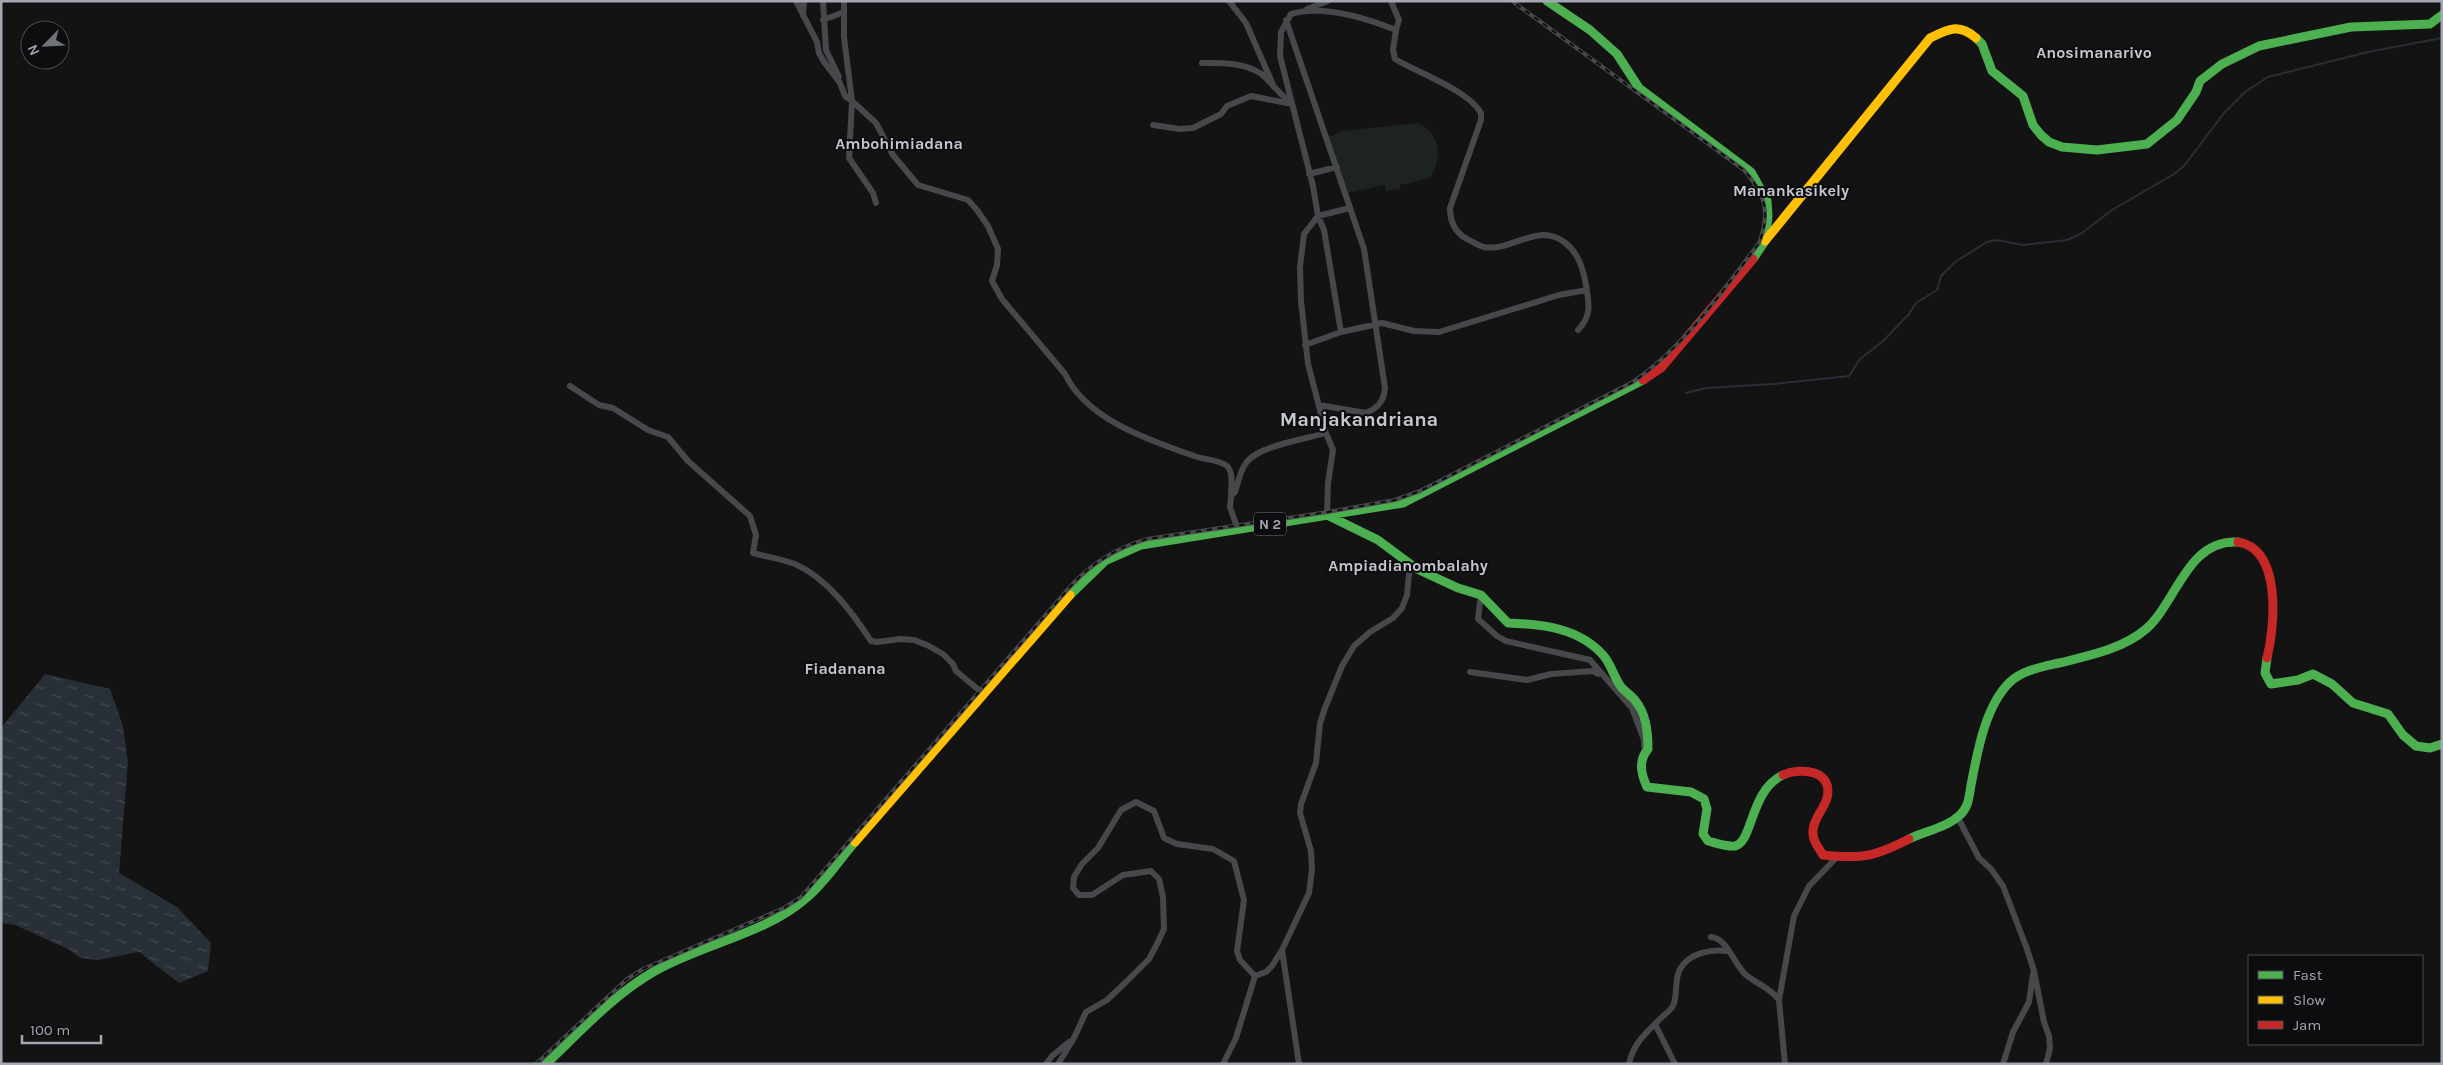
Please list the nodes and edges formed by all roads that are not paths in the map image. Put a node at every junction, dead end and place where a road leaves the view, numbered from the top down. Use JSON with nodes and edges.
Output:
{"nodes":[{"id":1,"x":796,"y":1,"type":"edge"},
{"id":2,"x":804,"y":1,"type":"edge"},
{"id":3,"x":823,"y":1,"type":"edge"},
{"id":4,"x":844,"y":1,"type":"edge"},
{"id":5,"x":1229,"y":1,"type":"edge"},
{"id":6,"x":1328,"y":1,"type":"edge"},
{"id":7,"x":1391,"y":1,"type":"edge"},
{"id":8,"x":1547,"y":1,"type":"edge"},
{"id":9,"x":1304,"y":10,"type":"junction"},
{"id":10,"x":844,"y":12,"type":"junction"},
{"id":11,"x":2442,"y":15,"type":"edge"},
{"id":12,"x":803,"y":16,"type":"junction"},
{"id":13,"x":823,"y":20,"type":"junction"},
{"id":14,"x":1286,"y":20,"type":"junction"},
{"id":15,"x":1396,"y":30,"type":"junction"},
{"id":16,"x":1202,"y":63,"type":"dead end"},
{"id":17,"x":840,"y":83,"type":"junction"},
{"id":18,"x":1275,"y":90,"type":"junction"},
{"id":19,"x":852,"y":101,"type":"junction"},
{"id":20,"x":1292,"y":104,"type":"junction"},
{"id":21,"x":1153,"y":125,"type":"dead end"},
{"id":22,"x":1337,"y":167,"type":"junction"},
{"id":23,"x":1309,"y":174,"type":"junction"},
{"id":24,"x":876,"y":203,"type":"dead end"},
{"id":25,"x":1350,"y":208,"type":"junction"},
{"id":26,"x":1318,"y":216,"type":"junction"},
{"id":27,"x":1765,"y":241,"type":"junction"},
{"id":28,"x":1587,"y":290,"type":"junction"},
{"id":29,"x":1375,"y":324,"type":"junction"},
{"id":30,"x":1578,"y":330,"type":"dead end"},
{"id":31,"x":1342,"y":332,"type":"junction"},
{"id":32,"x":1305,"y":345,"type":"junction"},
{"id":33,"x":570,"y":386,"type":"dead end"},
{"id":34,"x":1319,"y":405,"type":"junction"},
{"id":35,"x":1326,"y":433,"type":"junction"},
{"id":36,"x":1231,"y":496,"type":"junction"},
{"id":37,"x":1327,"y":515,"type":"junction"},
{"id":38,"x":1238,"y":530,"type":"junction"},
{"id":39,"x":1410,"y":564,"type":"junction"},
{"id":40,"x":1482,"y":595,"type":"junction"},
{"id":41,"x":1470,"y":672,"type":"dead end"},
{"id":42,"x":1606,"y":678,"type":"junction"},
{"id":43,"x":982,"y":695,"type":"junction"},
{"id":44,"x":2442,"y":744,"type":"edge"},
{"id":45,"x":1643,"y":754,"type":"junction"},
{"id":46,"x":1957,"y":816,"type":"junction"},
{"id":47,"x":1837,"y":857,"type":"junction"},
{"id":48,"x":1711,"y":937,"type":"dead end"},
{"id":49,"x":1282,"y":950,"type":"junction"},
{"id":50,"x":1728,"y":951,"type":"junction"},
{"id":51,"x":2034,"y":971,"type":"junction"},
{"id":52,"x":1255,"y":976,"type":"junction"},
{"id":53,"x":1779,"y":1000,"type":"junction"},
{"id":54,"x":1655,"y":1024,"type":"junction"},
{"id":55,"x":1074,"y":1038,"type":"junction"},
{"id":56,"x":546,"y":1064,"type":"edge"},
{"id":57,"x":1046,"y":1064,"type":"edge"},
{"id":58,"x":1058,"y":1064,"type":"edge"},
{"id":59,"x":1223,"y":1064,"type":"edge"},
{"id":60,"x":1299,"y":1064,"type":"edge"},
{"id":61,"x":1629,"y":1064,"type":"edge"},
{"id":62,"x":1675,"y":1064,"type":"edge"},
{"id":63,"x":1785,"y":1064,"type":"edge"},
{"id":64,"x":2003,"y":1064,"type":"edge"},
{"id":65,"x":2046,"y":1064,"type":"edge"}],
"edges":[{"from":1,"to":12,"type":"street"},
{"from":2,"to":12,"type":"street"},
{"from":3,"to":13,"type":"street"},
{"from":4,"to":10,"type":"street"},
{"from":5,"to":18,"type":"street"},
{"from":6,"to":9,"type":"street"},
{"from":7,"to":15,"type":"street"},
{"from":8,"to":27,"type":"street","number":"N 2"},
{"from":9,"to":14,"type":"street"},
{"from":9,"to":15,"type":"street"},
{"from":10,"to":13,"type":"street"},
{"from":10,"to":19,"type":"street"},
{"from":11,"to":27,"type":"street"},
{"from":12,"to":17,"type":"street"},
{"from":13,"to":17,"type":"street"},
{"from":14,"to":20,"type":"street"},
{"from":14,"to":22,"type":"street"},
{"from":15,"to":28,"type":"street"},
{"from":16,"to":18,"type":"street"},
{"from":17,"to":19,"type":"street"},
{"from":18,"to":20,"type":"street"},
{"from":19,"to":24,"type":"street"},
{"from":19,"to":36,"type":"street"},
{"from":20,"to":21,"type":"street"},
{"from":20,"to":23,"type":"street"},
{"from":22,"to":23,"type":"street"},
{"from":22,"to":25,"type":"street"},
{"from":23,"to":26,"type":"street"},
{"from":25,"to":26,"type":"street"},
{"from":25,"to":29,"type":"street"},
{"from":26,"to":31,"type":"street"},
{"from":26,"to":32,"type":"street"},
{"from":27,"to":37,"type":"street","number":"N 2"},
{"from":28,"to":29,"type":"street"},
{"from":28,"to":30,"type":"street"},
{"from":29,"to":31,"type":"street"},
{"from":29,"to":34,"type":"street"},
{"from":31,"to":32,"type":"street"},
{"from":32,"to":34,"type":"street"},
{"from":33,"to":43,"type":"street"},
{"from":34,"to":35,"type":"street"},
{"from":35,"to":36,"type":"street"},
{"from":35,"to":37,"type":"street"},
{"from":36,"to":38,"type":"street"},
{"from":37,"to":38,"type":"street","number":"N 2"},
{"from":37,"to":39,"type":"street"},
{"from":38,"to":43,"type":"street","number":"N 2"},
{"from":39,"to":40,"type":"street"},
{"from":39,"to":49,"type":"street"},
{"from":40,"to":42,"type":"street"},
{"from":40,"to":45,"type":"street"},
{"from":41,"to":42,"type":"street"},
{"from":42,"to":45,"type":"street"},
{"from":43,"to":56,"type":"street","number":"N 2"},
{"from":44,"to":46,"type":"street"},
{"from":45,"to":47,"type":"street"},
{"from":46,"to":47,"type":"street"},
{"from":46,"to":51,"type":"street"},
{"from":47,"to":53,"type":"street"},
{"from":48,"to":50,"type":"street"},
{"from":49,"to":52,"type":"street"},
{"from":49,"to":60,"type":"street"},
{"from":50,"to":53,"type":"street"},
{"from":50,"to":54,"type":"street"},
{"from":51,"to":64,"type":"street"},
{"from":51,"to":65,"type":"street"},
{"from":52,"to":55,"type":"street"},
{"from":52,"to":59,"type":"street"},
{"from":53,"to":63,"type":"street"},
{"from":54,"to":61,"type":"street"},
{"from":54,"to":62,"type":"street"},
{"from":55,"to":57,"type":"street"},
{"from":55,"to":58,"type":"street"}]}
